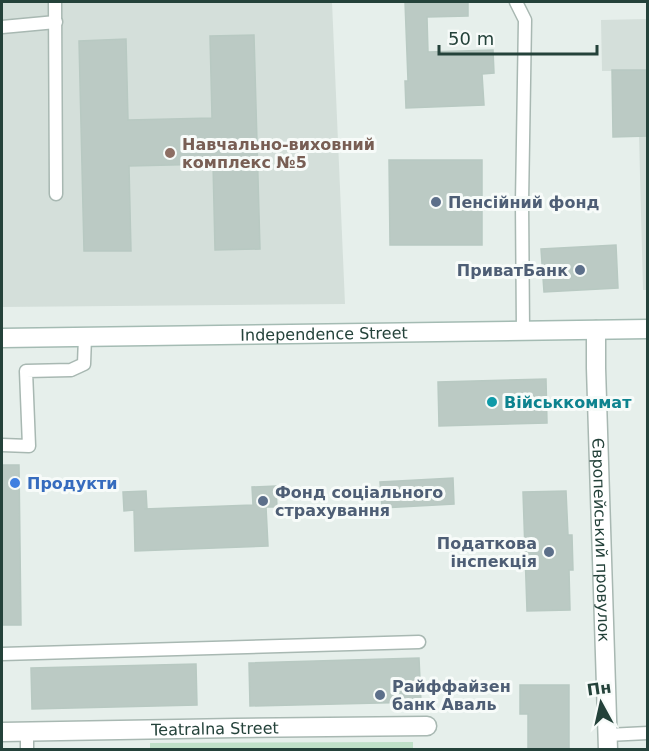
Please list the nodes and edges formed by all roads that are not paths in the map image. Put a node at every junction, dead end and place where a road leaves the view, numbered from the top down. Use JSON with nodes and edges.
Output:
{"nodes":[{"id":1,"x":55,"y":2,"type":"edge"},
{"id":2,"x":516,"y":2,"type":"edge"},
{"id":3,"x":56,"y":22,"type":"junction"},
{"id":4,"x":2,"y":27,"type":"edge"},
{"id":5,"x":56,"y":194,"type":"dead end"},
{"id":6,"x":648,"y":329,"type":"edge"},
{"id":7,"x":596,"y":330,"type":"junction"},
{"id":8,"x":523,"y":331,"type":"junction"},
{"id":9,"x":2,"y":338,"type":"edge"},
{"id":10,"x":85,"y":338,"type":"junction"},
{"id":11,"x":2,"y":445,"type":"edge"},
{"id":12,"x":419,"y":642,"type":"dead end"},
{"id":13,"x":2,"y":654,"type":"edge"},
{"id":14,"x":427,"y":726,"type":"dead end"},
{"id":15,"x":2,"y":732,"type":"edge"},
{"id":16,"x":648,"y":734,"type":"edge"},
{"id":17,"x":27,"y":741,"type":"edge"},
{"id":18,"x":608,"y":742,"type":"edge"}],
"edges":[{"from":1,"to":3,"type":"lane"},
{"from":2,"to":8,"type":"lane"},
{"from":3,"to":4,"type":"lane"},
{"from":3,"to":5,"type":"lane"},
{"from":6,"to":7,"type":"street","name":"Independence Street"},
{"from":7,"to":8,"type":"street","name":"Independence Street"},
{"from":7,"to":18,"type":"street","name":"Європейський провулок"},
{"from":8,"to":10,"type":"street","name":"Independence Street"},
{"from":9,"to":10,"type":"street","name":"Independence Street"},
{"from":10,"to":11,"type":"lane"},
{"from":12,"to":13,"type":"lane"},
{"from":14,"to":17,"type":"street","name":"Teatralna Street"},
{"from":15,"to":17,"type":"street","name":"Teatralna Street"},
{"from":16,"to":18,"type":"lane"}]}
